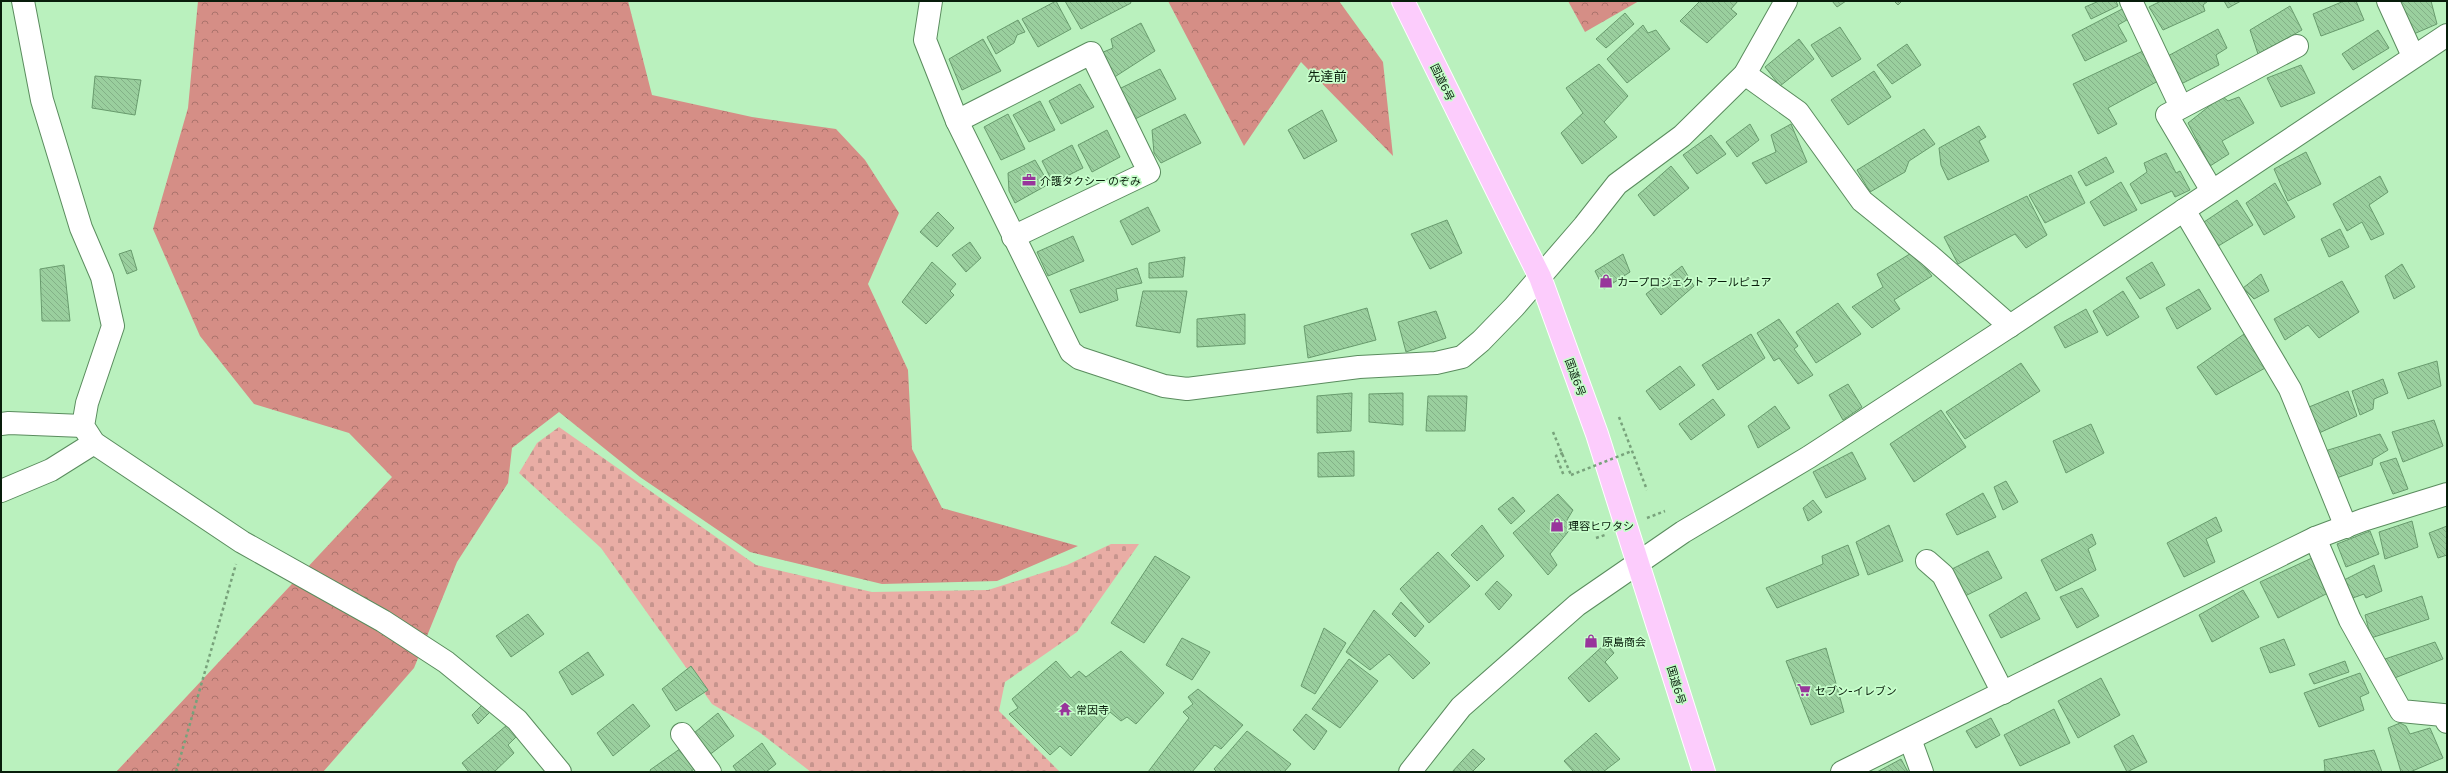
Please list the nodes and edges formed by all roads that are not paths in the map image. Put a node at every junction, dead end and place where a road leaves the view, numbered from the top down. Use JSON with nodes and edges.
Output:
{"nodes":[{"id":1,"x":23,"y":1,"type":"edge"},
{"id":2,"x":931,"y":1,"type":"edge"},
{"id":3,"x":1403,"y":1,"type":"edge"},
{"id":4,"x":1786,"y":1,"type":"edge"},
{"id":5,"x":2131,"y":1,"type":"edge"},
{"id":6,"x":2388,"y":1,"type":"edge"},
{"id":7,"x":2447,"y":34,"type":"edge"},
{"id":8,"x":2297,"y":46,"type":"dead end"},
{"id":9,"x":2413,"y":56,"type":"junction"},
{"id":10,"x":1744,"y":74,"type":"junction"},
{"id":11,"x":2181,"y":107,"type":"junction"},
{"id":12,"x":957,"y":121,"type":"junction"},
{"id":13,"x":2212,"y":191,"type":"junction"},
{"id":14,"x":2184,"y":210,"type":"junction"},
{"id":15,"x":1013,"y":237,"type":"junction"},
{"id":16,"x":1540,"y":277,"type":"junction"},
{"id":17,"x":2010,"y":326,"type":"junction"},
{"id":18,"x":1,"y":424,"type":"edge"},
{"id":19,"x":89,"y":435,"type":"junction"},
{"id":20,"x":1,"y":491,"type":"edge"},
{"id":21,"x":2447,"y":494,"type":"edge"},
{"id":22,"x":2346,"y":527,"type":"junction"},
{"id":23,"x":2315,"y":538,"type":"junction"},
{"id":24,"x":1927,"y":561,"type":"dead end"},
{"id":25,"x":1638,"y":562,"type":"junction"},
{"id":26,"x":2003,"y":693,"type":"junction"},
{"id":27,"x":2447,"y":722,"type":"edge"},
{"id":28,"x":682,"y":734,"type":"dead end"},
{"id":29,"x":1910,"y":739,"type":"junction"},
{"id":30,"x":560,"y":772,"type":"edge"},
{"id":31,"x":710,"y":772,"type":"edge"},
{"id":32,"x":1410,"y":772,"type":"edge"},
{"id":33,"x":1704,"y":772,"type":"edge"},
{"id":34,"x":1842,"y":772,"type":"edge"},
{"id":35,"x":1922,"y":772,"type":"edge"}],
"edges":[{"from":1,"to":19,"type":"street"},
{"from":2,"to":12,"type":"street"},
{"from":3,"to":16,"type":"highway","name":"国道6号"},
{"from":4,"to":10,"type":"street"},
{"from":5,"to":11,"type":"street"},
{"from":6,"to":9,"type":"street"},
{"from":7,"to":9,"type":"street"},
{"from":8,"to":11,"type":"street"},
{"from":9,"to":13,"type":"street"},
{"from":10,"to":16,"type":"street"},
{"from":10,"to":17,"type":"street"},
{"from":11,"to":13,"type":"street"},
{"from":12,"to":15,"type":"street"},
{"from":12,"to":15,"type":"street"},
{"from":13,"to":14,"type":"street"},
{"from":14,"to":17,"type":"street"},
{"from":14,"to":22,"type":"street"},
{"from":15,"to":16,"type":"street"},
{"from":16,"to":25,"type":"highway","name":"国道6号"},
{"from":17,"to":25,"type":"street"},
{"from":18,"to":19,"type":"street"},
{"from":19,"to":20,"type":"street"},
{"from":19,"to":30,"type":"street"},
{"from":21,"to":22,"type":"street"},
{"from":22,"to":23,"type":"street"},
{"from":23,"to":26,"type":"street"},
{"from":23,"to":27,"type":"street"},
{"from":24,"to":26,"type":"street"},
{"from":25,"to":32,"type":"street"},
{"from":25,"to":33,"type":"highway","name":"国道6号"},
{"from":26,"to":29,"type":"street"},
{"from":28,"to":31,"type":"street"},
{"from":29,"to":34,"type":"street"},
{"from":29,"to":35,"type":"street"}]}
